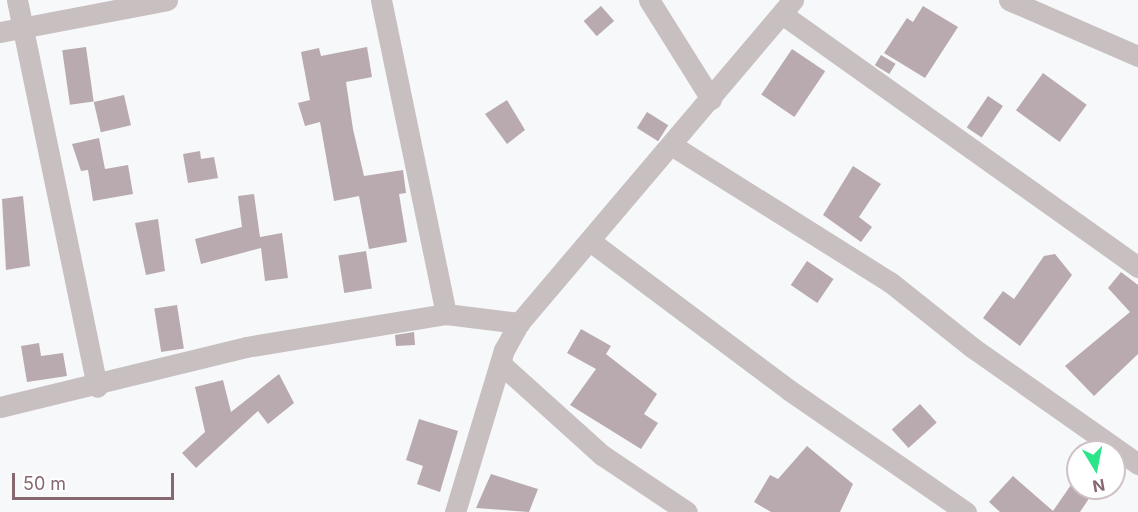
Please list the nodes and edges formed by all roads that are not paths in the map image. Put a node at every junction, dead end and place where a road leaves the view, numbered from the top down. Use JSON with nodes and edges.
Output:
{"nodes":[{"id":1,"x":17,"y":0,"type":"edge"},
{"id":2,"x":167,"y":0,"type":"edge"},
{"id":3,"x":381,"y":0,"type":"edge"},
{"id":4,"x":649,"y":0,"type":"edge"},
{"id":5,"x":1010,"y":0,"type":"edge"},
{"id":6,"x":787,"y":7,"type":"edge"},
{"id":7,"x":23,"y":27,"type":"junction"},
{"id":8,"x":0,"y":32,"type":"edge"},
{"id":9,"x":1138,"y":56,"type":"edge"},
{"id":10,"x":711,"y":99,"type":"junction"},
{"id":11,"x":673,"y":146,"type":"junction"},
{"id":12,"x":590,"y":241,"type":"junction"},
{"id":13,"x":1138,"y":267,"type":"edge"},
{"id":14,"x":446,"y":314,"type":"junction"},
{"id":15,"x":519,"y":323,"type":"junction"},
{"id":16,"x":502,"y":365,"type":"junction"},
{"id":17,"x":97,"y":387,"type":"junction"},
{"id":18,"x":0,"y":407,"type":"edge"},
{"id":19,"x":1138,"y":464,"type":"edge"},
{"id":20,"x":455,"y":512,"type":"edge"},
{"id":21,"x":687,"y":512,"type":"edge"},
{"id":22,"x":966,"y":512,"type":"edge"}],
"edges":[{"from":1,"to":7,"type":"street"},
{"from":2,"to":7,"type":"street"},
{"from":3,"to":14,"type":"street"},
{"from":4,"to":10,"type":"street"},
{"from":5,"to":9,"type":"street"},
{"from":6,"to":10,"type":"street"},
{"from":6,"to":13,"type":"street"},
{"from":7,"to":8,"type":"street"},
{"from":7,"to":17,"type":"street"},
{"from":10,"to":11,"type":"street"},
{"from":11,"to":12,"type":"street"},
{"from":11,"to":19,"type":"street"},
{"from":12,"to":15,"type":"street"},
{"from":12,"to":22,"type":"street"},
{"from":14,"to":15,"type":"street"},
{"from":14,"to":17,"type":"street"},
{"from":15,"to":16,"type":"street"},
{"from":16,"to":20,"type":"street"},
{"from":16,"to":21,"type":"street"},
{"from":17,"to":18,"type":"street"}]}
